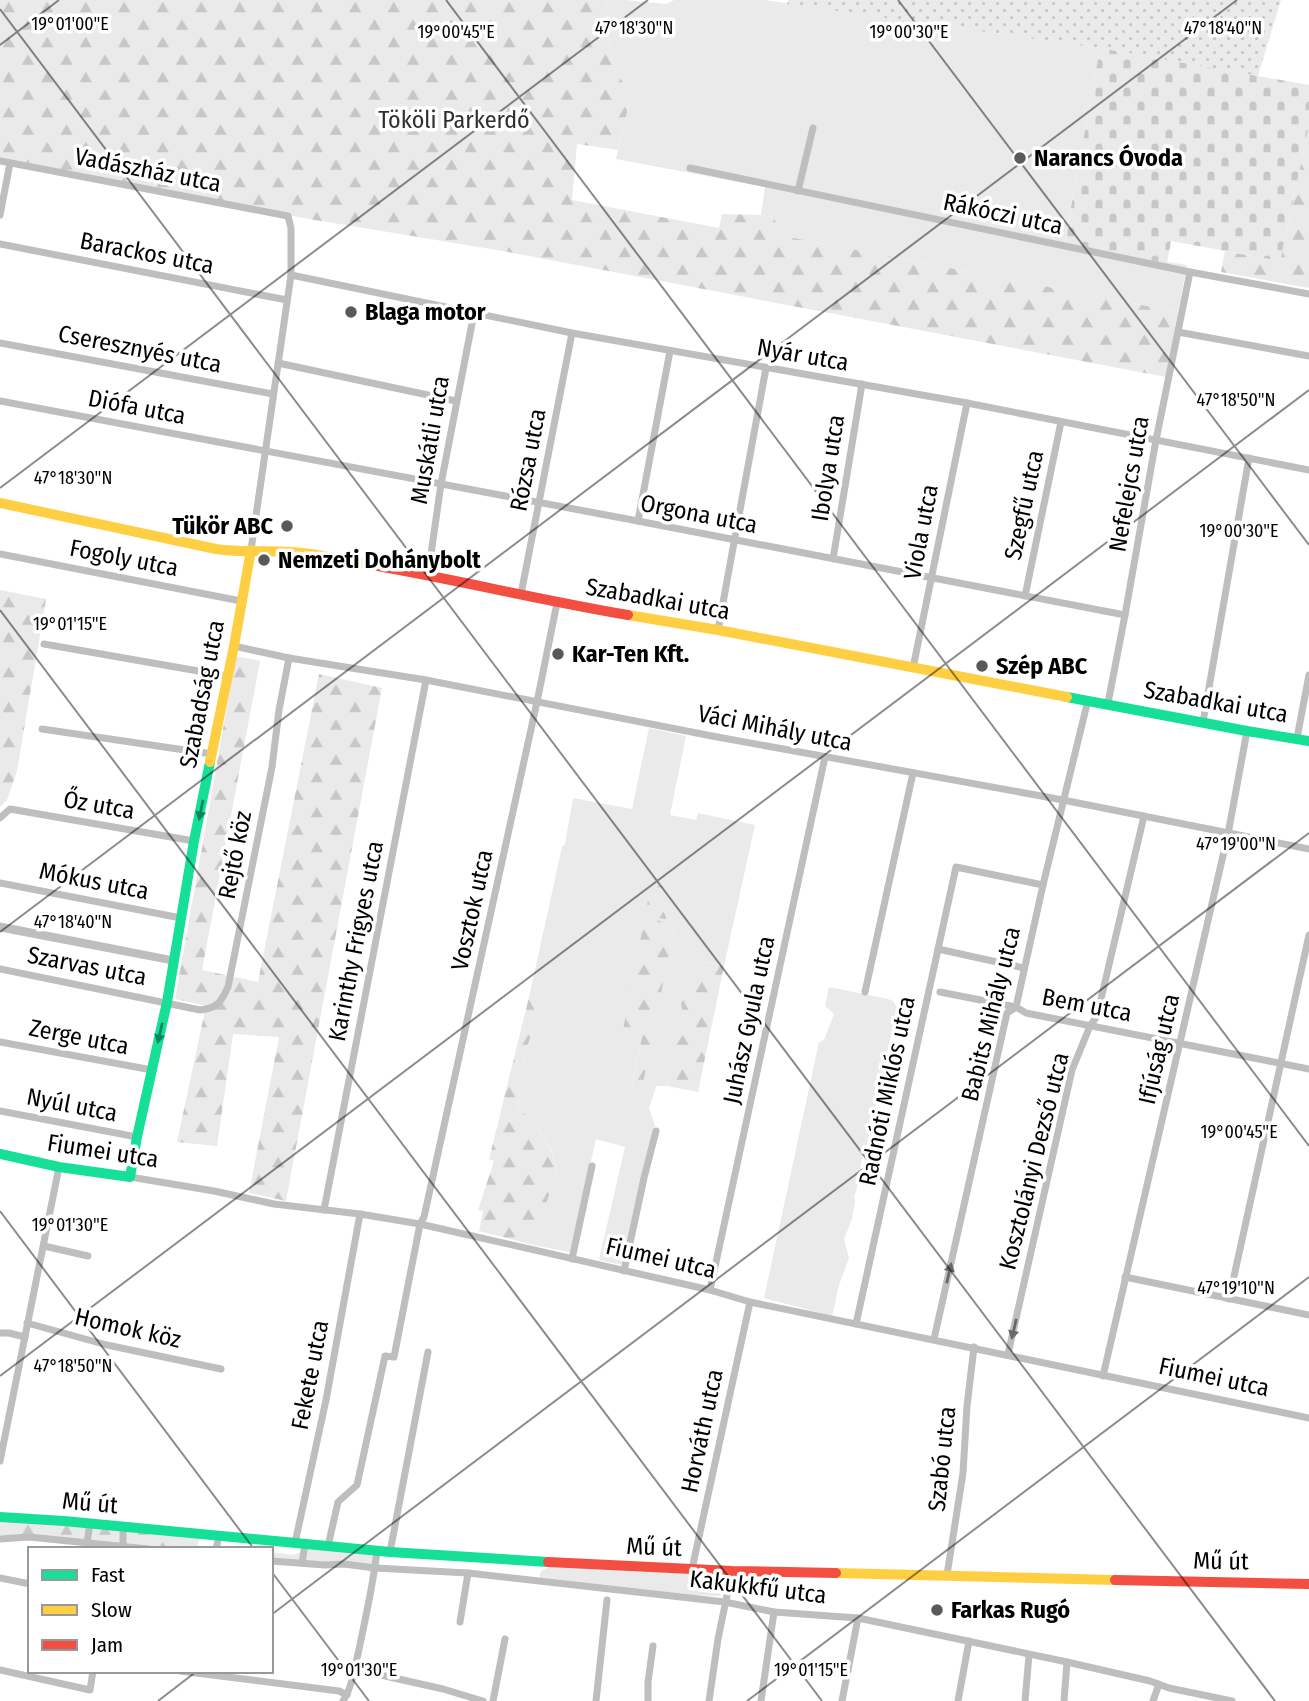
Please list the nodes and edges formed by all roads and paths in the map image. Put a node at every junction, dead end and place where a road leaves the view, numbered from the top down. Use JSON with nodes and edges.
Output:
{"nodes":[{"id":1,"x":813,"y":128,"type":"dead end"},
{"id":2,"x":0,"y":161,"type":"edge"},
{"id":3,"x":10,"y":163,"type":"junction"},
{"id":4,"x":690,"y":168,"type":"dead end"},
{"id":5,"x":798,"y":191,"type":"junction"},
{"id":6,"x":0,"y":215,"type":"edge"},
{"id":7,"x":288,"y":216,"type":"joint"},
{"id":8,"x":0,"y":244,"type":"edge"},
{"id":9,"x":1190,"y":272,"type":"junction"},
{"id":10,"x":290,"y":275,"type":"junction"},
{"id":11,"x":1309,"y":294,"type":"edge"},
{"id":12,"x":287,"y":300,"type":"junction"},
{"id":13,"x":474,"y":313,"type":"junction"},
{"id":14,"x":1178,"y":332,"type":"junction"},
{"id":15,"x":572,"y":333,"type":"junction"},
{"id":16,"x":0,"y":343,"type":"edge"},
{"id":17,"x":670,"y":351,"type":"junction"},
{"id":18,"x":1309,"y":356,"type":"edge"},
{"id":19,"x":278,"y":363,"type":"junction"},
{"id":20,"x":766,"y":368,"type":"junction"},
{"id":21,"x":862,"y":384,"type":"junction"},
{"id":22,"x":273,"y":394,"type":"junction"},
{"id":23,"x":0,"y":401,"type":"edge"},
{"id":24,"x":456,"y":401,"type":"junction"},
{"id":25,"x":967,"y":403,"type":"junction"},
{"id":26,"x":1061,"y":422,"type":"junction"},
{"id":27,"x":1156,"y":440,"type":"junction"},
{"id":28,"x":266,"y":451,"type":"junction"},
{"id":29,"x":1249,"y":458,"type":"junction"},
{"id":30,"x":1309,"y":470,"type":"edge"},
{"id":31,"x":441,"y":484,"type":"junction"},
{"id":32,"x":0,"y":503,"type":"edge"},
{"id":33,"x":540,"y":503,"type":"junction"},
{"id":34,"x":638,"y":521,"type":"junction"},
{"id":35,"x":734,"y":540,"type":"junction"},
{"id":36,"x":251,"y":550,"type":"junction"},
{"id":37,"x":0,"y":554,"type":"edge"},
{"id":38,"x":833,"y":559,"type":"junction"},
{"id":39,"x":428,"y":575,"type":"junction"},
{"id":40,"x":932,"y":579,"type":"junction"},
{"id":41,"x":521,"y":594,"type":"junction"},
{"id":42,"x":1025,"y":596,"type":"junction"},
{"id":43,"x":241,"y":601,"type":"junction"},
{"id":44,"x":557,"y":603,"type":"junction"},
{"id":45,"x":1125,"y":615,"type":"junction"},
{"id":46,"x":718,"y":630,"type":"junction"},
{"id":47,"x":44,"y":644,"type":"dead end"},
{"id":48,"x":234,"y":646,"type":"junction"},
{"id":49,"x":289,"y":658,"type":"junction"},
{"id":50,"x":913,"y":668,"type":"junction"},
{"id":51,"x":1309,"y":675,"type":"edge"},
{"id":52,"x":227,"y":677,"type":"junction"},
{"id":53,"x":426,"y":681,"type":"junction"},
{"id":54,"x":1088,"y":700,"type":"junction"},
{"id":55,"x":537,"y":702,"type":"junction"},
{"id":56,"x":1108,"y":703,"type":"junction"},
{"id":57,"x":1203,"y":722,"type":"junction"},
{"id":58,"x":42,"y":729,"type":"dead end"},
{"id":59,"x":1247,"y":731,"type":"junction"},
{"id":60,"x":1297,"y":738,"type":"junction"},
{"id":61,"x":1309,"y":741,"type":"edge"},
{"id":62,"x":212,"y":754,"type":"junction"},
{"id":63,"x":825,"y":757,"type":"junction"},
{"id":64,"x":913,"y":773,"type":"junction"},
{"id":65,"x":1063,"y":800,"type":"junction"},
{"id":66,"x":1144,"y":816,"type":"junction"},
{"id":67,"x":0,"y":818,"type":"edge"},
{"id":68,"x":1228,"y":834,"type":"junction"},
{"id":69,"x":194,"y":841,"type":"junction"},
{"id":70,"x":1309,"y":849,"type":"edge"},
{"id":71,"x":0,"y":883,"type":"edge"},
{"id":72,"x":1043,"y":885,"type":"junction"},
{"id":73,"x":181,"y":918,"type":"junction"},
{"id":74,"x":0,"y":927,"type":"edge"},
{"id":75,"x":1309,"y":935,"type":"edge"},
{"id":76,"x":938,"y":949,"type":"junction"},
{"id":77,"x":173,"y":960,"type":"junction"},
{"id":78,"x":1024,"y":968,"type":"junction"},
{"id":79,"x":0,"y":969,"type":"edge"},
{"id":80,"x":865,"y":992,"type":"dead end"},
{"id":81,"x":940,"y":992,"type":"dead end"},
{"id":82,"x":167,"y":1002,"type":"junction"},
{"id":83,"x":1016,"y":1007,"type":"junction"},
{"id":84,"x":1090,"y":1026,"type":"junction"},
{"id":85,"x":0,"y":1042,"type":"edge"},
{"id":86,"x":1180,"y":1044,"type":"junction"},
{"id":87,"x":1281,"y":1063,"type":"junction"},
{"id":88,"x":1309,"y":1069,"type":"edge"},
{"id":89,"x":152,"y":1070,"type":"junction"},
{"id":90,"x":0,"y":1111,"type":"edge"},
{"id":91,"x":656,"y":1131,"type":"dead end"},
{"id":92,"x":137,"y":1137,"type":"junction"},
{"id":93,"x":0,"y":1154,"type":"edge"},
{"id":94,"x":592,"y":1166,"type":"dead end"},
{"id":95,"x":59,"y":1167,"type":"junction"},
{"id":96,"x":130,"y":1177,"type":"junction"},
{"id":97,"x":324,"y":1210,"type":"junction"},
{"id":98,"x":360,"y":1214,"type":"junction"},
{"id":99,"x":420,"y":1224,"type":"junction"},
{"id":100,"x":44,"y":1246,"type":"junction"},
{"id":101,"x":88,"y":1256,"type":"dead end"},
{"id":102,"x":572,"y":1259,"type":"junction"},
{"id":103,"x":624,"y":1271,"type":"junction"},
{"id":104,"x":1125,"y":1277,"type":"junction"},
{"id":105,"x":710,"y":1290,"type":"junction"},
{"id":106,"x":1230,"y":1299,"type":"junction"},
{"id":107,"x":750,"y":1302,"type":"junction"},
{"id":108,"x":1309,"y":1315,"type":"edge"},
{"id":109,"x":27,"y":1323,"type":"junction"},
{"id":110,"x":856,"y":1324,"type":"junction"},
{"id":111,"x":0,"y":1333,"type":"edge"},
{"id":112,"x":24,"y":1337,"type":"junction"},
{"id":113,"x":934,"y":1339,"type":"junction"},
{"id":114,"x":974,"y":1347,"type":"junction"},
{"id":115,"x":428,"y":1352,"type":"dead end"},
{"id":116,"x":1008,"y":1354,"type":"junction"},
{"id":117,"x":221,"y":1369,"type":"dead end"},
{"id":118,"x":1103,"y":1376,"type":"junction"},
{"id":119,"x":1309,"y":1418,"type":"edge"},
{"id":120,"x":4,"y":1420,"type":"edge"},
{"id":121,"x":0,"y":1461,"type":"edge"},
{"id":122,"x":0,"y":1517,"type":"edge"},
{"id":123,"x":90,"y":1523,"type":"junction"},
{"id":124,"x":123,"y":1526,"type":"junction"},
{"id":125,"x":219,"y":1536,"type":"junction"},
{"id":126,"x":0,"y":1539,"type":"edge"},
{"id":127,"x":87,"y":1543,"type":"junction"},
{"id":128,"x":300,"y":1543,"type":"junction"},
{"id":129,"x":123,"y":1546,"type":"junction"},
{"id":130,"x":328,"y":1546,"type":"junction"},
{"id":131,"x":131,"y":1547,"type":"edge"},
{"id":132,"x":216,"y":1547,"type":"edge"},
{"id":133,"x":377,"y":1551,"type":"junction"},
{"id":134,"x":390,"y":1552,"type":"junction"},
{"id":135,"x":273,"y":1561,"type":"edge"},
{"id":136,"x":302,"y":1563,"type":"junction"},
{"id":137,"x":375,"y":1568,"type":"junction"},
{"id":138,"x":692,"y":1569,"type":"junction"},
{"id":139,"x":732,"y":1571,"type":"junction"},
{"id":140,"x":468,"y":1573,"type":"junction"},
{"id":141,"x":947,"y":1575,"type":"junction"},
{"id":142,"x":0,"y":1578,"type":"edge"},
{"id":143,"x":28,"y":1584,"type":"edge"},
{"id":144,"x":1309,"y":1584,"type":"edge"},
{"id":145,"x":607,"y":1600,"type":"dead end"},
{"id":146,"x":725,"y":1602,"type":"junction"},
{"id":147,"x":774,"y":1612,"type":"junction"},
{"id":148,"x":858,"y":1618,"type":"junction"},
{"id":149,"x":460,"y":1622,"type":"dead end"},
{"id":150,"x":505,"y":1639,"type":"dead end"},
{"id":151,"x":969,"y":1641,"type":"junction"},
{"id":152,"x":653,"y":1646,"type":"dead end"},
{"id":153,"x":1028,"y":1655,"type":"junction"},
{"id":154,"x":1067,"y":1662,"type":"junction"},
{"id":155,"x":354,"y":1669,"type":"junction"},
{"id":156,"x":0,"y":1670,"type":"edge"},
{"id":157,"x":93,"y":1673,"type":"edge"},
{"id":158,"x":197,"y":1673,"type":"edge"},
{"id":159,"x":1159,"y":1684,"type":"junction"},
{"id":160,"x":345,"y":1698,"type":"edge"},
{"id":161,"x":483,"y":1701,"type":"edge"},
{"id":162,"x":494,"y":1701,"type":"edge"},
{"id":163,"x":596,"y":1701,"type":"edge"},
{"id":164,"x":648,"y":1701,"type":"edge"},
{"id":165,"x":709,"y":1701,"type":"edge"},
{"id":166,"x":761,"y":1701,"type":"edge"},
{"id":167,"x":842,"y":1701,"type":"edge"},
{"id":168,"x":958,"y":1701,"type":"edge"},
{"id":169,"x":1025,"y":1701,"type":"edge"},
{"id":170,"x":1064,"y":1701,"type":"edge"},
{"id":171,"x":1153,"y":1701,"type":"edge"},
{"id":172,"x":1232,"y":1701,"type":"edge"}],
"edges":[{"from":1,"to":5,"type":"street"},
{"from":2,"to":3,"type":"street","name":"Vadászház utca"},
{"from":3,"to":6,"type":"street"},
{"from":3,"to":7,"type":"street","name":"Vadászház utca"},
{"from":4,"to":5,"type":"street","name":"Rákóczi utca"},
{"from":5,"to":9,"type":"street","name":"Rákóczi utca"},
{"from":7,"to":10,"type":"street","name":"Szabadság utca"},
{"from":8,"to":12,"type":"street","name":"Barackos utca"},
{"from":9,"to":11,"type":"street","name":"Rákóczi utca"},
{"from":9,"to":14,"type":"street","name":"Nefelejcs utca"},
{"from":10,"to":12,"type":"street","name":"Szabadság utca"},
{"from":10,"to":13,"type":"street","name":"Nyár utca"},
{"from":12,"to":19,"type":"street","name":"Szabadság utca"},
{"from":13,"to":15,"type":"street","name":"Nyár utca"},
{"from":13,"to":24,"type":"street","name":"Muskátli utca"},
{"from":14,"to":18,"type":"street"},
{"from":14,"to":27,"type":"street","name":"Nefelejcs utca"},
{"from":15,"to":17,"type":"street","name":"Nyár utca"},
{"from":15,"to":33,"type":"street","name":"Rózsa utca"},
{"from":16,"to":22,"type":"street","name":"Cseresznyés utca"},
{"from":17,"to":20,"type":"street","name":"Nyár utca"},
{"from":17,"to":34,"type":"street"},
{"from":19,"to":22,"type":"street","name":"Szabadság utca"},
{"from":19,"to":24,"type":"street"},
{"from":20,"to":21,"type":"street","name":"Nyár utca"},
{"from":20,"to":35,"type":"street"},
{"from":21,"to":25,"type":"street","name":"Nyár utca"},
{"from":21,"to":38,"type":"street","name":"Ibolya utca"},
{"from":22,"to":28,"type":"street","name":"Szabadság utca"},
{"from":23,"to":28,"type":"street","name":"Diófa utca"},
{"from":24,"to":31,"type":"street","name":"Muskátli utca"},
{"from":25,"to":26,"type":"street","name":"Nyár utca"},
{"from":25,"to":40,"type":"street","name":"Viola utca"},
{"from":26,"to":27,"type":"street","name":"Nyár utca"},
{"from":26,"to":42,"type":"street","name":"Szegfű utca"},
{"from":27,"to":29,"type":"street","name":"Nyár utca"},
{"from":27,"to":45,"type":"street","name":"Nefelejcs utca"},
{"from":28,"to":31,"type":"street","name":"Orgona utca"},
{"from":28,"to":36,"type":"street","name":"Szabadság utca"},
{"from":29,"to":30,"type":"street","name":"Nyár utca"},
{"from":29,"to":57,"type":"street"},
{"from":31,"to":33,"type":"street","name":"Orgona utca"},
{"from":31,"to":39,"type":"street","name":"Muskátli utca"},
{"from":32,"to":36,"type":"street","name":"Szabadkai utca"},
{"from":33,"to":34,"type":"street","name":"Orgona utca"},
{"from":33,"to":41,"type":"street","name":"Rózsa utca"},
{"from":34,"to":35,"type":"street","name":"Orgona utca"},
{"from":35,"to":38,"type":"street","name":"Orgona utca"},
{"from":35,"to":46,"type":"street"},
{"from":36,"to":39,"type":"street","name":"Szabadkai utca"},
{"from":36,"to":43,"type":"street","name":"Szabadság utca"},
{"from":37,"to":43,"type":"street","name":"Fogoly utca"},
{"from":38,"to":40,"type":"street","name":"Orgona utca"},
{"from":39,"to":41,"type":"street","name":"Szabadkai utca"},
{"from":40,"to":42,"type":"street","name":"Orgona utca"},
{"from":40,"to":50,"type":"street","name":"Viola utca"},
{"from":41,"to":44,"type":"street","name":"Szabadkai utca"},
{"from":42,"to":45,"type":"street","name":"Orgona utca"},
{"from":43,"to":48,"type":"street","name":"Szabadság utca"},
{"from":44,"to":46,"type":"street","name":"Szabadkai utca"},
{"from":44,"to":55,"type":"street","name":"Vosztok utca"},
{"from":45,"to":56,"type":"street","name":"Nefelejcs utca"},
{"from":46,"to":50,"type":"street","name":"Szabadkai utca"},
{"from":47,"to":52,"type":"street"},
{"from":48,"to":49,"type":"street","name":"Váci Mihály utca"},
{"from":48,"to":52,"type":"street","name":"Szabadság utca"},
{"from":49,"to":53,"type":"street","name":"Váci Mihály utca"},
{"from":49,"to":82,"type":"street","name":"Rejtő köz"},
{"from":50,"to":54,"type":"street","name":"Szabadkai utca"},
{"from":51,"to":60,"type":"street"},
{"from":52,"to":62,"type":"street","name":"Szabadság utca"},
{"from":53,"to":55,"type":"street","name":"Váci Mihály utca"},
{"from":53,"to":97,"type":"street","name":"Karinthy Frigyes utca"},
{"from":54,"to":56,"type":"street","name":"Szabadkai utca"},
{"from":54,"to":65,"type":"street","name":"Babits Mihály utca"},
{"from":55,"to":63,"type":"street","name":"Váci Mihály utca"},
{"from":55,"to":99,"type":"street","name":"Vosztok utca"},
{"from":56,"to":57,"type":"street","name":"Szabadkai utca"},
{"from":57,"to":59,"type":"street","name":"Szabadkai utca"},
{"from":58,"to":62,"type":"street"},
{"from":59,"to":60,"type":"street","name":"Szabadkai utca"},
{"from":59,"to":68,"type":"street","name":"Ifjúság utca"},
{"from":60,"to":61,"type":"street","name":"Szabadkai utca"},
{"from":62,"to":69,"type":"street","name":"Szabadság utca","one_way":true},
{"from":63,"to":64,"type":"street","name":"Váci Mihály utca"},
{"from":63,"to":105,"type":"street","name":"Juhász Gyula utca"},
{"from":64,"to":65,"type":"street","name":"Váci Mihály utca"},
{"from":64,"to":80,"type":"street"},
{"from":65,"to":66,"type":"street","name":"Váci Mihály utca"},
{"from":65,"to":72,"type":"street","name":"Babits Mihály utca"},
{"from":66,"to":68,"type":"street","name":"Váci Mihály utca"},
{"from":66,"to":84,"type":"street","name":"Kosztolányi Dezső utca"},
{"from":67,"to":69,"type":"street","name":"Őz utca"},
{"from":68,"to":70,"type":"street","name":"Váci Mihály utca"},
{"from":68,"to":86,"type":"street","name":"Ifjúság utca"},
{"from":69,"to":73,"type":"street","name":"Szabadság utca"},
{"from":71,"to":73,"type":"street","name":"Mókus utca"},
{"from":72,"to":76,"type":"street","name":"Radnóti Miklós utca"},
{"from":72,"to":78,"type":"street","name":"Babits Mihály utca"},
{"from":73,"to":77,"type":"street","name":"Szabadság utca"},
{"from":74,"to":77,"type":"street"},
{"from":75,"to":87,"type":"street"},
{"from":76,"to":78,"type":"street"},
{"from":76,"to":110,"type":"street","name":"Radnóti Miklós utca"},
{"from":77,"to":82,"type":"street","name":"Szabadság utca"},
{"from":78,"to":83,"type":"street","name":"Babits Mihály utca"},
{"from":79,"to":82,"type":"street","name":"Szarvas utca"},
{"from":81,"to":83,"type":"street","name":"Bem utca"},
{"from":82,"to":89,"type":"street","name":"Szabadság utca","one_way":true},
{"from":83,"to":84,"type":"street","name":"Bem utca"},
{"from":113,"to":83,"type":"street","name":"Babits Mihály utca","one_way":true},
{"from":84,"to":86,"type":"street","name":"Bem utca"},
{"from":84,"to":116,"type":"street","name":"Kosztolányi Dezső utca","one_way":true},
{"from":85,"to":89,"type":"street","name":"Zerge utca"},
{"from":86,"to":87,"type":"street","name":"Bem utca"},
{"from":86,"to":104,"type":"street","name":"Ifjúság utca"},
{"from":87,"to":88,"type":"street","name":"Bem utca"},
{"from":87,"to":106,"type":"street"},
{"from":89,"to":92,"type":"street","name":"Szabadság utca"},
{"from":90,"to":92,"type":"street","name":"Nyúl utca"},
{"from":91,"to":103,"type":"street"},
{"from":92,"to":96,"type":"street","name":"Szabadság utca"},
{"from":93,"to":95,"type":"street","name":"Fiumei utca"},
{"from":94,"to":102,"type":"street"},
{"from":95,"to":96,"type":"street","name":"Fiumei utca"},
{"from":95,"to":100,"type":"street"},
{"from":96,"to":97,"type":"street","name":"Fiumei utca"},
{"from":97,"to":98,"type":"street","name":"Fiumei utca"},
{"from":98,"to":99,"type":"street","name":"Fiumei utca"},
{"from":98,"to":128,"type":"street","name":"Fekete utca"},
{"from":99,"to":102,"type":"street","name":"Fiumei utca"},
{"from":99,"to":130,"type":"street","name":"Vosztok utca"},
{"from":100,"to":101,"type":"street"},
{"from":100,"to":109,"type":"street"},
{"from":102,"to":103,"type":"street","name":"Fiumei utca"},
{"from":103,"to":105,"type":"street","name":"Fiumei utca"},
{"from":104,"to":106,"type":"street"},
{"from":104,"to":118,"type":"street","name":"Ifjúság utca"},
{"from":105,"to":107,"type":"street","name":"Fiumei utca"},
{"from":106,"to":108,"type":"street"},
{"from":107,"to":110,"type":"street","name":"Fiumei utca"},
{"from":107,"to":138,"type":"street","name":"Horváth utca"},
{"from":109,"to":112,"type":"street"},
{"from":109,"to":117,"type":"street","name":"Homok köz"},
{"from":110,"to":113,"type":"street","name":"Fiumei utca"},
{"from":111,"to":112,"type":"street"},
{"from":112,"to":120,"type":"street"},
{"from":113,"to":114,"type":"street","name":"Fiumei utca"},
{"from":114,"to":116,"type":"street","name":"Fiumei utca"},
{"from":114,"to":141,"type":"street","name":"Szabó utca"},
{"from":115,"to":134,"type":"street"},
{"from":116,"to":118,"type":"street","name":"Fiumei utca"},
{"from":118,"to":119,"type":"street","name":"Fiumei utca"},
{"from":120,"to":121,"type":"street"},
{"from":122,"to":123,"type":"street","name":"Mű út"},
{"from":123,"to":124,"type":"street","name":"Mű út"},
{"from":123,"to":127,"type":"street"},
{"from":124,"to":125,"type":"street","name":"Mű út"},
{"from":124,"to":129,"type":"street"},
{"from":125,"to":128,"type":"street","name":"Mű út"},
{"from":125,"to":132,"type":"street"},
{"from":126,"to":127,"type":"street"},
{"from":127,"to":129,"type":"street"},
{"from":128,"to":130,"type":"street","name":"Mű út"},
{"from":128,"to":136,"type":"street","name":"Fekete utca"},
{"from":129,"to":131,"type":"street"},
{"from":130,"to":133,"type":"street","name":"Mű út"},
{"from":133,"to":134,"type":"street","name":"Mű út"},
{"from":133,"to":137,"type":"street"},
{"from":134,"to":138,"type":"street","name":"Mű út"},
{"from":135,"to":136,"type":"street","name":"Kakukkfű utca"},
{"from":136,"to":137,"type":"street","name":"Kakukkfű utca"},
{"from":137,"to":140,"type":"street","name":"Kakukkfű utca"},
{"from":137,"to":155,"type":"street"},
{"from":138,"to":139,"type":"street","name":"Mű út"},
{"from":139,"to":141,"type":"street","name":"Mű út"},
{"from":139,"to":146,"type":"street"},
{"from":140,"to":146,"type":"street","name":"Kakukkfű utca"},
{"from":140,"to":149,"type":"street"},
{"from":141,"to":144,"type":"street","name":"Mű út"},
{"from":142,"to":143,"type":"street"},
{"from":145,"to":163,"type":"street"},
{"from":146,"to":147,"type":"street","name":"Kakukkfű utca"},
{"from":146,"to":165,"type":"street"},
{"from":147,"to":148,"type":"street","name":"Kakukkfű utca"},
{"from":147,"to":166,"type":"street"},
{"from":148,"to":151,"type":"street","name":"Kakukkfű utca"},
{"from":148,"to":167,"type":"street"},
{"from":150,"to":162,"type":"street"},
{"from":151,"to":153,"type":"street","name":"Kakukkfű utca"},
{"from":151,"to":168,"type":"street"},
{"from":152,"to":164,"type":"street"},
{"from":153,"to":154,"type":"street","name":"Kakukkfű utca"},
{"from":153,"to":169,"type":"street"},
{"from":154,"to":159,"type":"street","name":"Kakukkfű utca"},
{"from":154,"to":170,"type":"street"},
{"from":155,"to":160,"type":"street"},
{"from":155,"to":161,"type":"street"},
{"from":156,"to":157,"type":"street"},
{"from":158,"to":160,"type":"street"},
{"from":159,"to":171,"type":"street"},
{"from":159,"to":172,"type":"street","name":"Kakukkfű utca"}]}
